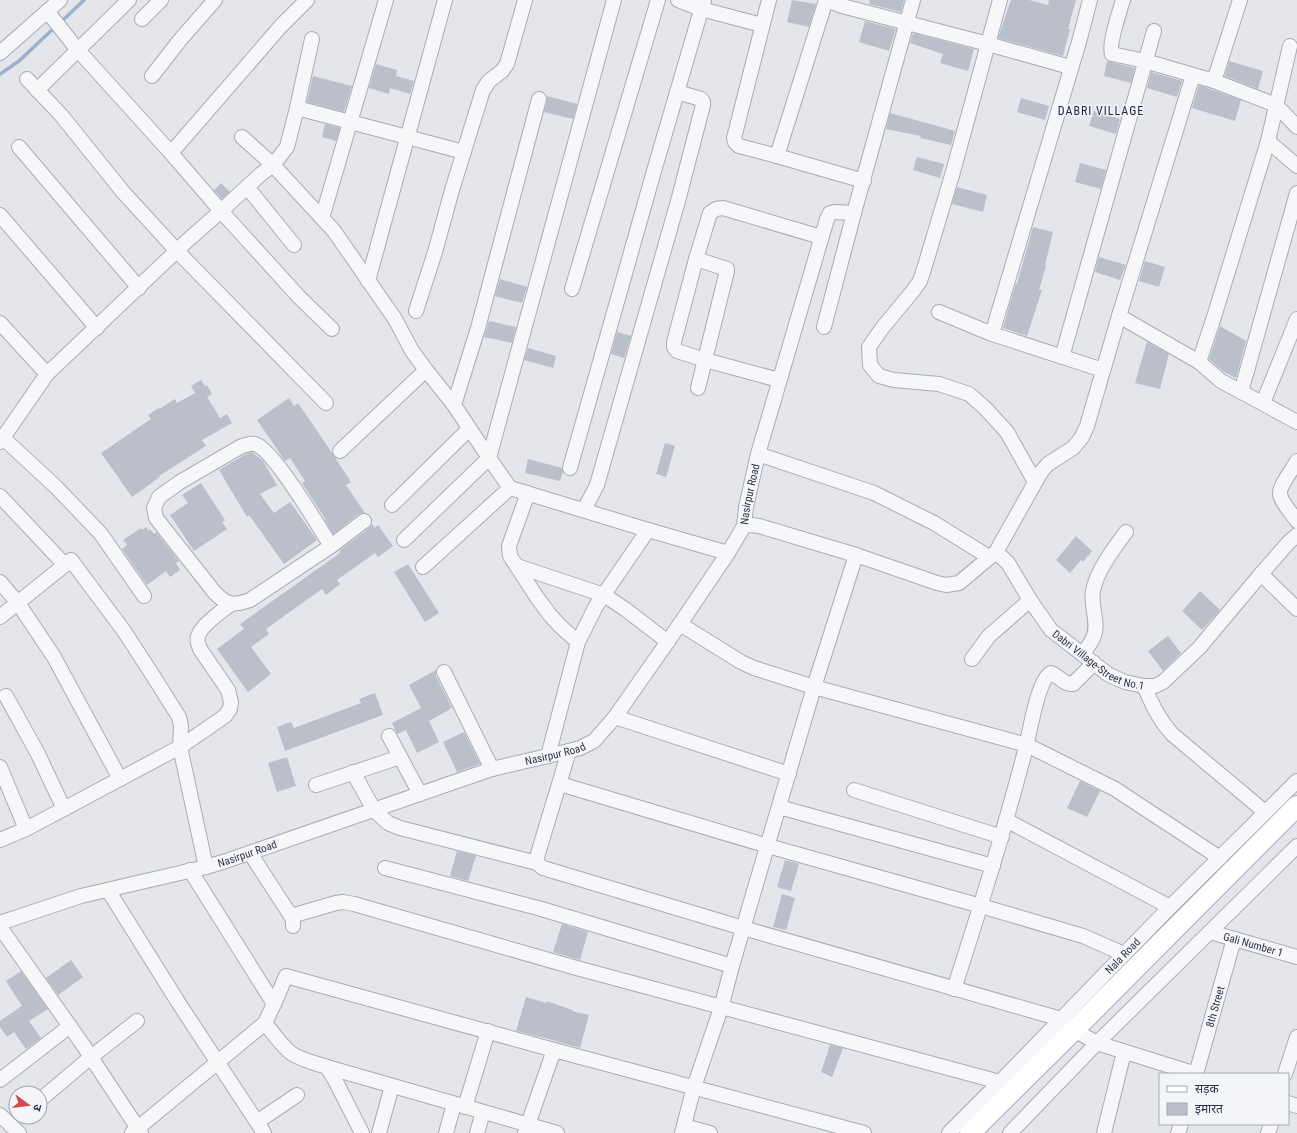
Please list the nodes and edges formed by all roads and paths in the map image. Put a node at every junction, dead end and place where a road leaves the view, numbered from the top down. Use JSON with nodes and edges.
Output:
{"nodes":[{"id":1,"x":60,"y":0,"type":"edge"},
{"id":2,"x":129,"y":0,"type":"edge"},
{"id":3,"x":161,"y":0,"type":"edge"},
{"id":4,"x":215,"y":0,"type":"edge"},
{"id":5,"x":306,"y":0,"type":"edge"},
{"id":6,"x":386,"y":0,"type":"edge"},
{"id":7,"x":445,"y":0,"type":"edge"},
{"id":8,"x":525,"y":0,"type":"edge"},
{"id":9,"x":614,"y":0,"type":"edge"},
{"id":10,"x":658,"y":0,"type":"edge"},
{"id":11,"x":678,"y":0,"type":"edge"},
{"id":12,"x":769,"y":0,"type":"edge"},
{"id":13,"x":826,"y":0,"type":"edge"},
{"id":14,"x":913,"y":0,"type":"edge"},
{"id":15,"x":1000,"y":0,"type":"edge"},
{"id":16,"x":1090,"y":0,"type":"edge"},
{"id":17,"x":1123,"y":0,"type":"edge"},
{"id":18,"x":1240,"y":0,"type":"edge"},
{"id":19,"x":702,"y":5,"type":"edge"},
{"id":20,"x":50,"y":15,"type":"junction"},
{"id":21,"x":142,"y":19,"type":"dead end"},
{"id":22,"x":907,"y":23,"type":"junction"},
{"id":23,"x":762,"y":25,"type":"junction"},
{"id":24,"x":1154,"y":31,"type":"dead end"},
{"id":25,"x":312,"y":39,"type":"dead end"},
{"id":26,"x":988,"y":44,"type":"junction"},
{"id":27,"x":1290,"y":46,"type":"dead end"},
{"id":28,"x":77,"y":49,"type":"junction"},
{"id":29,"x":0,"y":53,"type":"edge"},
{"id":30,"x":1146,"y":61,"type":"junction"},
{"id":31,"x":1070,"y":67,"type":"junction"},
{"id":32,"x":1193,"y":75,"type":"junction"},
{"id":33,"x":152,"y":76,"type":"dead end"},
{"id":34,"x":1214,"y":81,"type":"junction"},
{"id":35,"x":677,"y":92,"type":"junction"},
{"id":36,"x":539,"y":99,"type":"dead end"},
{"id":37,"x":1276,"y":105,"type":"junction"},
{"id":38,"x":297,"y":108,"type":"junction"},
{"id":39,"x":350,"y":122,"type":"junction"},
{"id":40,"x":1297,"y":127,"type":"edge"},
{"id":41,"x":242,"y":137,"type":"dead end"},
{"id":42,"x":407,"y":138,"type":"junction"},
{"id":43,"x":1268,"y":141,"type":"junction"},
{"id":44,"x":19,"y":147,"type":"dead end"},
{"id":45,"x":464,"y":152,"type":"junction"},
{"id":46,"x":171,"y":153,"type":"junction"},
{"id":47,"x":778,"y":156,"type":"junction"},
{"id":48,"x":273,"y":166,"type":"junction"},
{"id":49,"x":1297,"y":166,"type":"edge"},
{"id":50,"x":864,"y":181,"type":"junction"},
{"id":51,"x":247,"y":187,"type":"junction"},
{"id":52,"x":1297,"y":193,"type":"edge"},
{"id":53,"x":221,"y":211,"type":"junction"},
{"id":54,"x":854,"y":213,"type":"junction"},
{"id":55,"x":0,"y":215,"type":"edge"},
{"id":56,"x":322,"y":218,"type":"junction"},
{"id":57,"x":821,"y":237,"type":"junction"},
{"id":58,"x":294,"y":245,"type":"dead end"},
{"id":59,"x":177,"y":251,"type":"junction"},
{"id":60,"x":696,"y":259,"type":"junction"},
{"id":61,"x":368,"y":280,"type":"junction"},
{"id":62,"x":138,"y":288,"type":"junction"},
{"id":63,"x":572,"y":290,"type":"dead end"},
{"id":64,"x":416,"y":311,"type":"dead end"},
{"id":65,"x":939,"y":312,"type":"dead end"},
{"id":66,"x":1119,"y":316,"type":"junction"},
{"id":67,"x":1297,"y":319,"type":"edge"},
{"id":68,"x":0,"y":324,"type":"edge"},
{"id":69,"x":824,"y":327,"type":"dead end"},
{"id":70,"x":97,"y":328,"type":"junction"},
{"id":71,"x":332,"y":329,"type":"dead end"},
{"id":72,"x":992,"y":334,"type":"junction"},
{"id":73,"x":1062,"y":357,"type":"junction"},
{"id":74,"x":705,"y":360,"type":"junction"},
{"id":75,"x":1199,"y":362,"type":"junction"},
{"id":76,"x":426,"y":370,"type":"junction"},
{"id":77,"x":1103,"y":370,"type":"junction"},
{"id":78,"x":47,"y":374,"type":"junction"},
{"id":79,"x":779,"y":380,"type":"junction"},
{"id":80,"x":698,"y":388,"type":"dead end"},
{"id":81,"x":1240,"y":392,"type":"junction"},
{"id":82,"x":326,"y":403,"type":"dead end"},
{"id":83,"x":1263,"y":404,"type":"junction"},
{"id":84,"x":454,"y":405,"type":"junction"},
{"id":85,"x":6,"y":421,"type":"edge"},
{"id":86,"x":1297,"y":422,"type":"edge"},
{"id":87,"x":470,"y":429,"type":"junction"},
{"id":88,"x":1,"y":440,"type":"edge"},
{"id":89,"x":340,"y":451,"type":"dead end"},
{"id":90,"x":758,"y":454,"type":"junction"},
{"id":91,"x":489,"y":458,"type":"junction"},
{"id":92,"x":1297,"y":461,"type":"edge"},
{"id":93,"x":570,"y":468,"type":"dead end"},
{"id":94,"x":1036,"y":482,"type":"junction"},
{"id":95,"x":510,"y":488,"type":"junction"},
{"id":96,"x":528,"y":493,"type":"junction"},
{"id":97,"x":0,"y":496,"type":"edge"},
{"id":98,"x":392,"y":505,"type":"dead end"},
{"id":99,"x":584,"y":510,"type":"junction"},
{"id":100,"x":364,"y":521,"type":"dead end"},
{"id":101,"x":1297,"y":521,"type":"edge"},
{"id":102,"x":744,"y":526,"type":"junction"},
{"id":103,"x":648,"y":530,"type":"junction"},
{"id":104,"x":1126,"y":532,"type":"dead end"},
{"id":105,"x":404,"y":540,"type":"dead end"},
{"id":106,"x":1294,"y":542,"type":"edge"},
{"id":107,"x":331,"y":546,"type":"junction"},
{"id":108,"x":728,"y":553,"type":"junction"},
{"id":109,"x":856,"y":555,"type":"junction"},
{"id":110,"x":993,"y":555,"type":"junction"},
{"id":111,"x":65,"y":565,"type":"junction"},
{"id":112,"x":517,"y":566,"type":"junction"},
{"id":113,"x":423,"y":567,"type":"dead end"},
{"id":114,"x":1260,"y":574,"type":"junction"},
{"id":115,"x":0,"y":582,"type":"edge"},
{"id":116,"x":604,"y":595,"type":"junction"},
{"id":117,"x":144,"y":596,"type":"dead end"},
{"id":118,"x":1030,"y":600,"type":"junction"},
{"id":119,"x":18,"y":603,"type":"junction"},
{"id":120,"x":231,"y":604,"type":"junction"},
{"id":121,"x":1297,"y":609,"type":"edge"},
{"id":122,"x":0,"y":617,"type":"edge"},
{"id":123,"x":680,"y":624,"type":"junction"},
{"id":124,"x":578,"y":642,"type":"junction"},
{"id":125,"x":668,"y":642,"type":"junction"},
{"id":126,"x":1083,"y":654,"type":"junction"},
{"id":127,"x":972,"y":659,"type":"dead end"},
{"id":128,"x":1094,"y":663,"type":"junction"},
{"id":129,"x":444,"y":672,"type":"dead end"},
{"id":130,"x":1144,"y":686,"type":"junction"},
{"id":131,"x":814,"y":687,"type":"junction"},
{"id":132,"x":6,"y":696,"type":"dead end"},
{"id":133,"x":615,"y":717,"type":"junction"},
{"id":134,"x":389,"y":736,"type":"dead end"},
{"id":135,"x":1027,"y":745,"type":"junction"},
{"id":136,"x":180,"y":747,"type":"junction"},
{"id":137,"x":569,"y":751,"type":"junction"},
{"id":138,"x":548,"y":756,"type":"junction"},
{"id":139,"x":400,"y":757,"type":"junction"},
{"id":140,"x":0,"y":767,"type":"edge"},
{"id":141,"x":492,"y":769,"type":"junction"},
{"id":142,"x":353,"y":772,"type":"junction"},
{"id":143,"x":789,"y":774,"type":"junction"},
{"id":144,"x":120,"y":779,"type":"junction"},
{"id":145,"x":1297,"y":781,"type":"edge"},
{"id":146,"x":560,"y":784,"type":"junction"},
{"id":147,"x":316,"y":785,"type":"dead end"},
{"id":148,"x":854,"y":790,"type":"dead end"},
{"id":149,"x":420,"y":794,"type":"junction"},
{"id":150,"x":1297,"y":806,"type":"edge"},
{"id":151,"x":779,"y":807,"type":"junction"},
{"id":152,"x":64,"y":809,"type":"junction"},
{"id":153,"x":374,"y":810,"type":"junction"},
{"id":154,"x":1265,"y":812,"type":"junction"},
{"id":155,"x":1006,"y":820,"type":"junction"},
{"id":156,"x":26,"y":829,"type":"junction"},
{"id":157,"x":1002,"y":837,"type":"junction"},
{"id":158,"x":0,"y":840,"type":"edge"},
{"id":159,"x":768,"y":846,"type":"junction"},
{"id":160,"x":1297,"y":846,"type":"edge"},
{"id":161,"x":250,"y":853,"type":"junction"},
{"id":162,"x":1220,"y":858,"type":"junction"},
{"id":163,"x":537,"y":863,"type":"junction"},
{"id":164,"x":993,"y":866,"type":"junction"},
{"id":165,"x":206,"y":867,"type":"junction"},
{"id":166,"x":385,"y":868,"type":"dead end"},
{"id":167,"x":190,"y":870,"type":"junction"},
{"id":168,"x":108,"y":890,"type":"junction"},
{"id":169,"x":981,"y":906,"type":"junction"},
{"id":170,"x":1170,"y":907,"type":"junction"},
{"id":171,"x":0,"y":923,"type":"edge"},
{"id":172,"x":0,"y":927,"type":"edge"},
{"id":173,"x":743,"y":928,"type":"junction"},
{"id":174,"x":1210,"y":932,"type":"junction"},
{"id":175,"x":1234,"y":938,"type":"junction"},
{"id":176,"x":1124,"y":954,"type":"junction"},
{"id":177,"x":1297,"y":957,"type":"edge"},
{"id":178,"x":732,"y":966,"type":"junction"},
{"id":179,"x":954,"y":989,"type":"junction"},
{"id":180,"x":274,"y":1004,"type":"junction"},
{"id":181,"x":721,"y":1008,"type":"junction"},
{"id":182,"x":137,"y":1021,"type":"dead end"},
{"id":183,"x":265,"y":1024,"type":"junction"},
{"id":184,"x":1068,"y":1024,"type":"junction"},
{"id":185,"x":70,"y":1026,"type":"junction"},
{"id":186,"x":488,"y":1031,"type":"junction"},
{"id":187,"x":1297,"y":1037,"type":"edge"},
{"id":188,"x":1097,"y":1044,"type":"junction"},
{"id":189,"x":554,"y":1050,"type":"junction"},
{"id":190,"x":1124,"y":1052,"type":"junction"},
{"id":191,"x":91,"y":1057,"type":"junction"},
{"id":192,"x":218,"y":1062,"type":"junction"},
{"id":193,"x":327,"y":1067,"type":"junction"},
{"id":194,"x":1193,"y":1073,"type":"edge"},
{"id":195,"x":1196,"y":1073,"type":"edge"},
{"id":196,"x":1285,"y":1073,"type":"edge"},
{"id":197,"x":0,"y":1080,"type":"edge"},
{"id":198,"x":1000,"y":1082,"type":"junction"},
{"id":199,"x":392,"y":1086,"type":"junction"},
{"id":200,"x":694,"y":1087,"type":"junction"},
{"id":201,"x":48,"y":1093,"type":"edge"},
{"id":202,"x":297,"y":1095,"type":"dead end"},
{"id":203,"x":460,"y":1105,"type":"junction"},
{"id":204,"x":483,"y":1112,"type":"junction"},
{"id":205,"x":0,"y":1115,"type":"edge"},
{"id":206,"x":261,"y":1127,"type":"edge"},
{"id":207,"x":526,"y":1129,"type":"edge"},
{"id":208,"x":683,"y":1130,"type":"edge"},
{"id":209,"x":137,"y":1132,"type":"edge"},
{"id":210,"x":1016,"y":1132,"type":"edge"},
{"id":211,"x":19,"y":1133,"type":"edge"},
{"id":212,"x":362,"y":1133,"type":"edge"},
{"id":213,"x":379,"y":1133,"type":"edge"},
{"id":214,"x":446,"y":1133,"type":"edge"},
{"id":215,"x":477,"y":1133,"type":"edge"},
{"id":216,"x":557,"y":1133,"type":"edge"},
{"id":217,"x":710,"y":1133,"type":"edge"},
{"id":218,"x":864,"y":1133,"type":"edge"},
{"id":219,"x":949,"y":1133,"type":"edge"},
{"id":220,"x":970,"y":1133,"type":"edge"},
{"id":221,"x":1104,"y":1133,"type":"edge"}],
"edges":[{"from":1,"to":20,"type":"street"},
{"from":2,"to":28,"type":"street"},
{"from":3,"to":21,"type":"street"},
{"from":4,"to":33,"type":"street"},
{"from":5,"to":46,"type":"street"},
{"from":6,"to":39,"type":"street"},
{"from":7,"to":42,"type":"street"},
{"from":8,"to":45,"type":"street"},
{"from":9,"to":91,"type":"street"},
{"from":10,"to":63,"type":"street"},
{"from":11,"to":19,"type":"street"},
{"from":12,"to":23,"type":"street"},
{"from":13,"to":22,"type":"street"},
{"from":13,"to":47,"type":"street"},
{"from":14,"to":22,"type":"street"},
{"from":15,"to":26,"type":"street"},
{"from":16,"to":31,"type":"street"},
{"from":17,"to":30,"type":"street"},
{"from":18,"to":34,"type":"street"},
{"from":19,"to":23,"type":"street"},
{"from":19,"to":35,"type":"street"},
{"from":20,"to":28,"type":"street"},
{"from":20,"to":29,"type":"street"},
{"from":22,"to":26,"type":"street"},
{"from":22,"to":50,"type":"street"},
{"from":23,"to":47,"type":"street"},
{"from":24,"to":30,"type":"street"},
{"from":25,"to":38,"type":"street"},
{"from":26,"to":31,"type":"street"},
{"from":26,"to":94,"type":"street"},
{"from":27,"to":37,"type":"street"},
{"from":28,"to":46,"type":"street"},
{"from":28,"to":59,"type":"street"},
{"from":30,"to":32,"type":"street"},
{"from":30,"to":73,"type":"street"},
{"from":31,"to":72,"type":"street"},
{"from":32,"to":34,"type":"street"},
{"from":32,"to":66,"type":"street"},
{"from":34,"to":37,"type":"street"},
{"from":35,"to":93,"type":"street"},
{"from":35,"to":99,"type":"street"},
{"from":36,"to":84,"type":"street"},
{"from":37,"to":40,"type":"street"},
{"from":37,"to":43,"type":"street"},
{"from":38,"to":39,"type":"street"},
{"from":38,"to":48,"type":"street"},
{"from":39,"to":42,"type":"street"},
{"from":39,"to":56,"type":"street"},
{"from":41,"to":48,"type":"street"},
{"from":42,"to":45,"type":"street"},
{"from":42,"to":61,"type":"street"},
{"from":43,"to":49,"type":"street"},
{"from":43,"to":75,"type":"street"},
{"from":44,"to":62,"type":"street"},
{"from":45,"to":64,"type":"street"},
{"from":46,"to":53,"type":"street"},
{"from":47,"to":50,"type":"street"},
{"from":48,"to":51,"type":"street"},
{"from":48,"to":56,"type":"street"},
{"from":50,"to":54,"type":"street"},
{"from":51,"to":53,"type":"street"},
{"from":51,"to":58,"type":"street"},
{"from":52,"to":81,"type":"street"},
{"from":53,"to":59,"type":"street"},
{"from":53,"to":71,"type":"street"},
{"from":54,"to":57,"type":"street","name":"Nasirpur Road"},
{"from":54,"to":69,"type":"street"},
{"from":55,"to":70,"type":"street"},
{"from":56,"to":61,"type":"street"},
{"from":57,"to":60,"type":"street"},
{"from":57,"to":79,"type":"street","name":"Nasirpur Road"},
{"from":59,"to":62,"type":"street"},
{"from":59,"to":82,"type":"street"},
{"from":60,"to":74,"type":"street"},
{"from":60,"to":74,"type":"street"},
{"from":61,"to":76,"type":"street"},
{"from":62,"to":70,"type":"street"},
{"from":65,"to":72,"type":"street"},
{"from":66,"to":75,"type":"street"},
{"from":66,"to":77,"type":"street"},
{"from":67,"to":83,"type":"street"},
{"from":68,"to":78,"type":"street"},
{"from":70,"to":78,"type":"street"},
{"from":72,"to":73,"type":"street"},
{"from":73,"to":77,"type":"street"},
{"from":74,"to":79,"type":"street"},
{"from":74,"to":80,"type":"street"},
{"from":75,"to":81,"type":"street"},
{"from":76,"to":84,"type":"street"},
{"from":76,"to":89,"type":"street"},
{"from":77,"to":94,"type":"street"},
{"from":78,"to":85,"type":"street"},
{"from":79,"to":90,"type":"street","name":"Nasirpur Road"},
{"from":81,"to":83,"type":"street"},
{"from":83,"to":86,"type":"street"},
{"from":84,"to":87,"type":"street"},
{"from":85,"to":88,"type":"street"},
{"from":87,"to":91,"type":"street"},
{"from":87,"to":98,"type":"street"},
{"from":88,"to":117,"type":"street"},
{"from":90,"to":102,"type":"street","name":"Nasirpur Road"},
{"from":90,"to":110,"type":"street","name":"Dabri Village-Street No.1"},
{"from":91,"to":95,"type":"street"},
{"from":91,"to":105,"type":"street"},
{"from":92,"to":101,"type":"street"},
{"from":94,"to":110,"type":"street"},
{"from":95,"to":96,"type":"street"},
{"from":95,"to":113,"type":"street"},
{"from":96,"to":99,"type":"street"},
{"from":96,"to":112,"type":"street"},
{"from":97,"to":111,"type":"street"},
{"from":99,"to":103,"type":"street"},
{"from":100,"to":107,"type":"street"},
{"from":102,"to":108,"type":"street","name":"Nasirpur Road"},
{"from":102,"to":109,"type":"street"},
{"from":103,"to":108,"type":"street"},
{"from":103,"to":116,"type":"street"},
{"from":104,"to":126,"type":"street"},
{"from":106,"to":114,"type":"street","name":"Dabri Village-Street No.1"},
{"from":107,"to":120,"type":"street"},
{"from":107,"to":120,"type":"street"},
{"from":108,"to":123,"type":"street","name":"Nasirpur Road"},
{"from":109,"to":110,"type":"street"},
{"from":109,"to":131,"type":"street"},
{"from":110,"to":118,"type":"street","name":"Dabri Village-Street No.1"},
{"from":111,"to":119,"type":"street"},
{"from":111,"to":136,"type":"street"},
{"from":112,"to":116,"type":"street"},
{"from":112,"to":124,"type":"street"},
{"from":114,"to":121,"type":"street"},
{"from":114,"to":130,"type":"street","name":"Dabri Village-Street No.1"},
{"from":115,"to":119,"type":"street"},
{"from":116,"to":124,"type":"street"},
{"from":116,"to":125,"type":"street"},
{"from":118,"to":126,"type":"street","name":"Dabri Village-Street No.1"},
{"from":118,"to":127,"type":"street"},
{"from":119,"to":122,"type":"street"},
{"from":119,"to":144,"type":"street"},
{"from":120,"to":136,"type":"street"},
{"from":123,"to":125,"type":"street","name":"Nasirpur Road"},
{"from":123,"to":131,"type":"street"},
{"from":124,"to":138,"type":"street"},
{"from":125,"to":133,"type":"street","name":"Nasirpur Road"},
{"from":126,"to":128,"type":"street","name":"Dabri Village-Street No.1"},
{"from":128,"to":130,"type":"street","name":"Dabri Village-Street No.1"},
{"from":128,"to":135,"type":"street"},
{"from":129,"to":141,"type":"street"},
{"from":130,"to":154,"type":"street"},
{"from":131,"to":135,"type":"street"},
{"from":131,"to":143,"type":"street"},
{"from":132,"to":152,"type":"street"},
{"from":133,"to":137,"type":"street","name":"Nasirpur Road"},
{"from":133,"to":143,"type":"street"},
{"from":134,"to":139,"type":"street"},
{"from":135,"to":155,"type":"street"},
{"from":135,"to":162,"type":"street"},
{"from":136,"to":144,"type":"street"},
{"from":136,"to":165,"type":"street"},
{"from":137,"to":138,"type":"street","name":"Nasirpur Road"},
{"from":137,"to":146,"type":"street"},
{"from":138,"to":141,"type":"street","name":"Nasirpur Road"},
{"from":139,"to":142,"type":"street"},
{"from":139,"to":149,"type":"street"},
{"from":140,"to":156,"type":"street"},
{"from":141,"to":149,"type":"street","name":"Nasirpur Road"},
{"from":142,"to":147,"type":"street"},
{"from":142,"to":153,"type":"street"},
{"from":143,"to":151,"type":"street"},
{"from":144,"to":152,"type":"street"},
{"from":145,"to":154,"type":"street","name":"Nala Road"},
{"from":146,"to":159,"type":"street"},
{"from":146,"to":163,"type":"street"},
{"from":148,"to":157,"type":"street"},
{"from":149,"to":153,"type":"street","name":"Nasirpur Road"},
{"from":150,"to":184,"type":"street"},
{"from":151,"to":159,"type":"street"},
{"from":151,"to":164,"type":"street"},
{"from":152,"to":156,"type":"street"},
{"from":153,"to":161,"type":"street","name":"Nasirpur Road"},
{"from":153,"to":163,"type":"street"},
{"from":154,"to":162,"type":"street","name":"Nala Road"},
{"from":155,"to":157,"type":"street"},
{"from":155,"to":170,"type":"street"},
{"from":156,"to":158,"type":"street"},
{"from":157,"to":164,"type":"street"},
{"from":159,"to":169,"type":"street"},
{"from":159,"to":173,"type":"street"},
{"from":160,"to":174,"type":"street"},
{"from":161,"to":165,"type":"street","name":"Nasirpur Road"},
{"from":161,"to":181,"type":"street"},
{"from":162,"to":170,"type":"street","name":"Nala Road"},
{"from":163,"to":173,"type":"street"},
{"from":164,"to":169,"type":"street"},
{"from":165,"to":167,"type":"street","name":"Nasirpur Road"},
{"from":166,"to":178,"type":"street"},
{"from":167,"to":168,"type":"street","name":"Nasirpur Road"},
{"from":167,"to":180,"type":"street"},
{"from":168,"to":171,"type":"street","name":"Nasirpur Road"},
{"from":168,"to":192,"type":"street"},
{"from":169,"to":176,"type":"street"},
{"from":169,"to":179,"type":"street"},
{"from":170,"to":176,"type":"street","name":"Nala Road"},
{"from":172,"to":185,"type":"street"},
{"from":173,"to":178,"type":"street"},
{"from":173,"to":179,"type":"street"},
{"from":174,"to":175,"type":"street","name":"Gali Number 1"},
{"from":174,"to":188,"type":"street"},
{"from":175,"to":177,"type":"street","name":"Gali Number 1"},
{"from":175,"to":195,"type":"street","name":"8th Street"},
{"from":176,"to":184,"type":"street","name":"Nala Road"},
{"from":178,"to":181,"type":"street"},
{"from":179,"to":184,"type":"street"},
{"from":180,"to":183,"type":"street"},
{"from":180,"to":186,"type":"street"},
{"from":181,"to":198,"type":"street"},
{"from":181,"to":200,"type":"street"},
{"from":182,"to":191,"type":"street"},
{"from":183,"to":192,"type":"street"},
{"from":183,"to":193,"type":"street"},
{"from":184,"to":188,"type":"street"},
{"from":184,"to":198,"type":"street","name":"Nala Road"},
{"from":184,"to":220,"type":"street"},
{"from":185,"to":191,"type":"street"},
{"from":185,"to":197,"type":"street"},
{"from":186,"to":189,"type":"street"},
{"from":186,"to":203,"type":"street"},
{"from":187,"to":196,"type":"street"},
{"from":188,"to":190,"type":"street"},
{"from":188,"to":210,"type":"street"},
{"from":189,"to":200,"type":"street"},
{"from":189,"to":207,"type":"street"},
{"from":190,"to":194,"type":"street"},
{"from":190,"to":221,"type":"street"},
{"from":191,"to":201,"type":"street"},
{"from":191,"to":209,"type":"street"},
{"from":192,"to":206,"type":"street"},
{"from":192,"to":209,"type":"street"},
{"from":193,"to":199,"type":"street"},
{"from":193,"to":212,"type":"street"},
{"from":198,"to":219,"type":"street","name":"Nala Road"},
{"from":199,"to":203,"type":"street"},
{"from":199,"to":213,"type":"street"},
{"from":200,"to":208,"type":"street"},
{"from":200,"to":218,"type":"street"},
{"from":202,"to":206,"type":"street"},
{"from":203,"to":204,"type":"street"},
{"from":203,"to":214,"type":"street"},
{"from":204,"to":207,"type":"street"},
{"from":204,"to":215,"type":"street"},
{"from":205,"to":211,"type":"street"},
{"from":207,"to":216,"type":"street"},
{"from":208,"to":217,"type":"street"}]}
